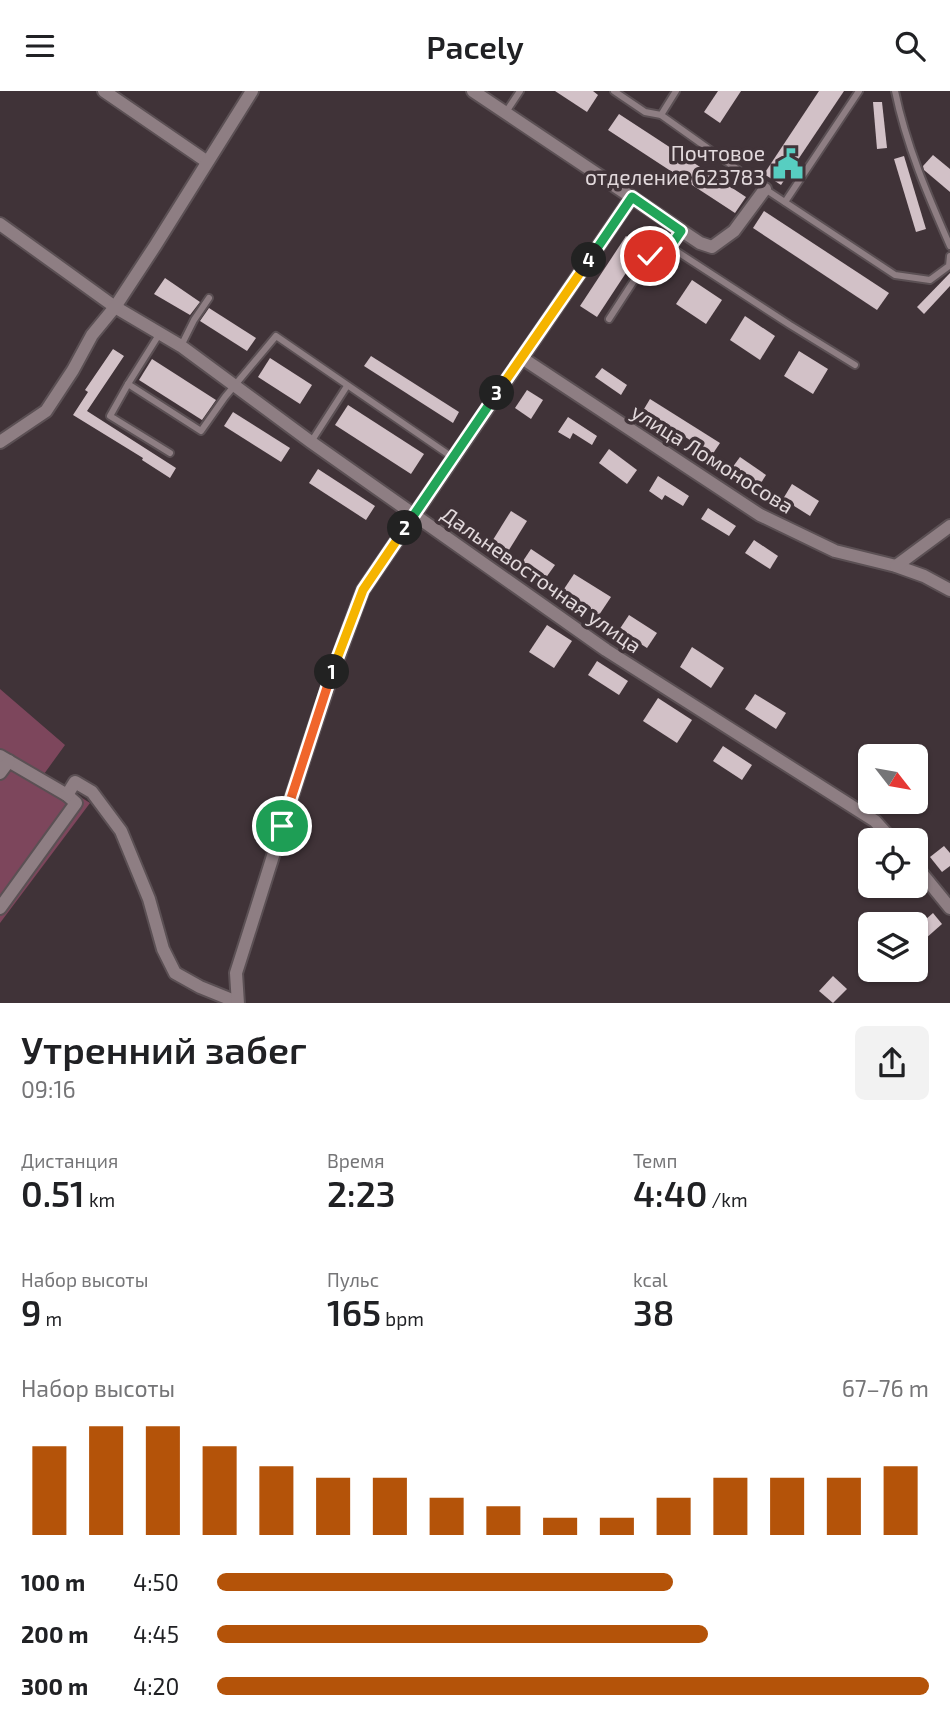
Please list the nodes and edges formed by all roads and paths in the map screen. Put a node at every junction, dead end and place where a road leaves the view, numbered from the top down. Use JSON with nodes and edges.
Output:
{"nodes":[{"id":1,"x":104,"y":91,"type":"edge"},
{"id":2,"x":252,"y":91,"type":"edge"},
{"id":3,"x":473,"y":91,"type":"edge"},
{"id":4,"x":520,"y":91,"type":"edge"},
{"id":5,"x":614,"y":91,"type":"edge"},
{"id":6,"x":676,"y":91,"type":"edge"},
{"id":7,"x":859,"y":91,"type":"edge"},
{"id":8,"x":895,"y":91,"type":"edge"},
{"id":9,"x":506,"y":112,"type":"junction"},
{"id":10,"x":661,"y":115,"type":"junction"},
{"id":11,"x":206,"y":161,"type":"junction"},
{"id":12,"x":765,"y":189,"type":"junction"},
{"id":13,"x":632,"y":197,"type":"junction"},
{"id":14,"x":785,"y":202,"type":"junction"},
{"id":15,"x":0,"y":224,"type":"edge"},
{"id":16,"x":681,"y":231,"type":"junction"},
{"id":17,"x":950,"y":246,"type":"edge"},
{"id":18,"x":670,"y":247,"type":"junction"},
{"id":19,"x":950,"y":256,"type":"edge"},
{"id":20,"x":209,"y":297,"type":"dead end"},
{"id":21,"x":115,"y":307,"type":"junction"},
{"id":22,"x":609,"y":319,"type":"dead end"},
{"id":23,"x":160,"y":333,"type":"junction"},
{"id":24,"x":181,"y":346,"type":"junction"},
{"id":25,"x":522,"y":358,"type":"junction"},
{"id":26,"x":855,"y":365,"type":"dead end"},
{"id":27,"x":128,"y":384,"type":"junction"},
{"id":28,"x":235,"y":386,"type":"junction"},
{"id":29,"x":347,"y":386,"type":"junction"},
{"id":30,"x":0,"y":442,"type":"edge"},
{"id":31,"x":311,"y":442,"type":"junction"},
{"id":32,"x":170,"y":453,"type":"dead end"},
{"id":33,"x":452,"y":457,"type":"junction"},
{"id":34,"x":414,"y":514,"type":"junction"},
{"id":35,"x":950,"y":526,"type":"edge"},
{"id":36,"x":896,"y":566,"type":"junction"},
{"id":37,"x":950,"y":590,"type":"edge"},
{"id":38,"x":4,"y":759,"type":"edge"},
{"id":39,"x":0,"y":773,"type":"edge"},
{"id":40,"x":67,"y":795,"type":"junction"},
{"id":41,"x":881,"y":828,"type":"edge"},
{"id":42,"x":928,"y":881,"type":"edge"},
{"id":43,"x":0,"y":908,"type":"edge"},
{"id":44,"x":950,"y":908,"type":"edge"},
{"id":45,"x":237,"y":1003,"type":"edge"}],
"edges":[{"from":1,"to":11,"type":"street"},
{"from":2,"to":11,"type":"street"},
{"from":3,"to":9,"type":"street"},
{"from":4,"to":9,"type":"lane"},
{"from":5,"to":10,"type":"lane"},
{"from":6,"to":10,"type":"lane"},
{"from":7,"to":14,"type":"lane"},
{"from":8,"to":17,"type":"lane"},
{"from":9,"to":13,"type":"street"},
{"from":10,"to":12,"type":"lane"},
{"from":11,"to":21,"type":"street"},
{"from":12,"to":14,"type":"lane"},
{"from":12,"to":16,"type":"street"},
{"from":13,"to":16,"type":"street"},
{"from":13,"to":25,"type":"street"},
{"from":14,"to":19,"type":"lane"},
{"from":15,"to":21,"type":"street","name":"Дальневосточная улица"},
{"from":16,"to":18,"type":"lane"},
{"from":18,"to":22,"type":"lane"},
{"from":18,"to":26,"type":"lane"},
{"from":20,"to":24,"type":"lane"},
{"from":21,"to":23,"type":"street","name":"Дальневосточная улица"},
{"from":21,"to":30,"type":"street"},
{"from":23,"to":24,"type":"street","name":"Дальневосточная улица"},
{"from":23,"to":27,"type":"lane"},
{"from":24,"to":28,"type":"street","name":"Дальневосточная улица"},
{"from":25,"to":33,"type":"street"},
{"from":25,"to":36,"type":"street","name":"улица Ломоносова"},
{"from":27,"to":28,"type":"lane"},
{"from":27,"to":32,"type":"lane"},
{"from":28,"to":29,"type":"lane"},
{"from":28,"to":31,"type":"street","name":"Дальневосточная улица"},
{"from":29,"to":31,"type":"lane"},
{"from":29,"to":33,"type":"lane"},
{"from":31,"to":34,"type":"street","name":"Дальневосточная улица"},
{"from":33,"to":34,"type":"street"},
{"from":34,"to":41,"type":"street","name":"Дальневосточная улица"},
{"from":34,"to":45,"type":"street"},
{"from":35,"to":36,"type":"street"},
{"from":36,"to":37,"type":"street","name":"улица Ломоносова"},
{"from":38,"to":39,"type":"street"},
{"from":38,"to":40,"type":"street"},
{"from":40,"to":43,"type":"street"},
{"from":40,"to":45,"type":"street"},
{"from":42,"to":44,"type":"street"}]}
